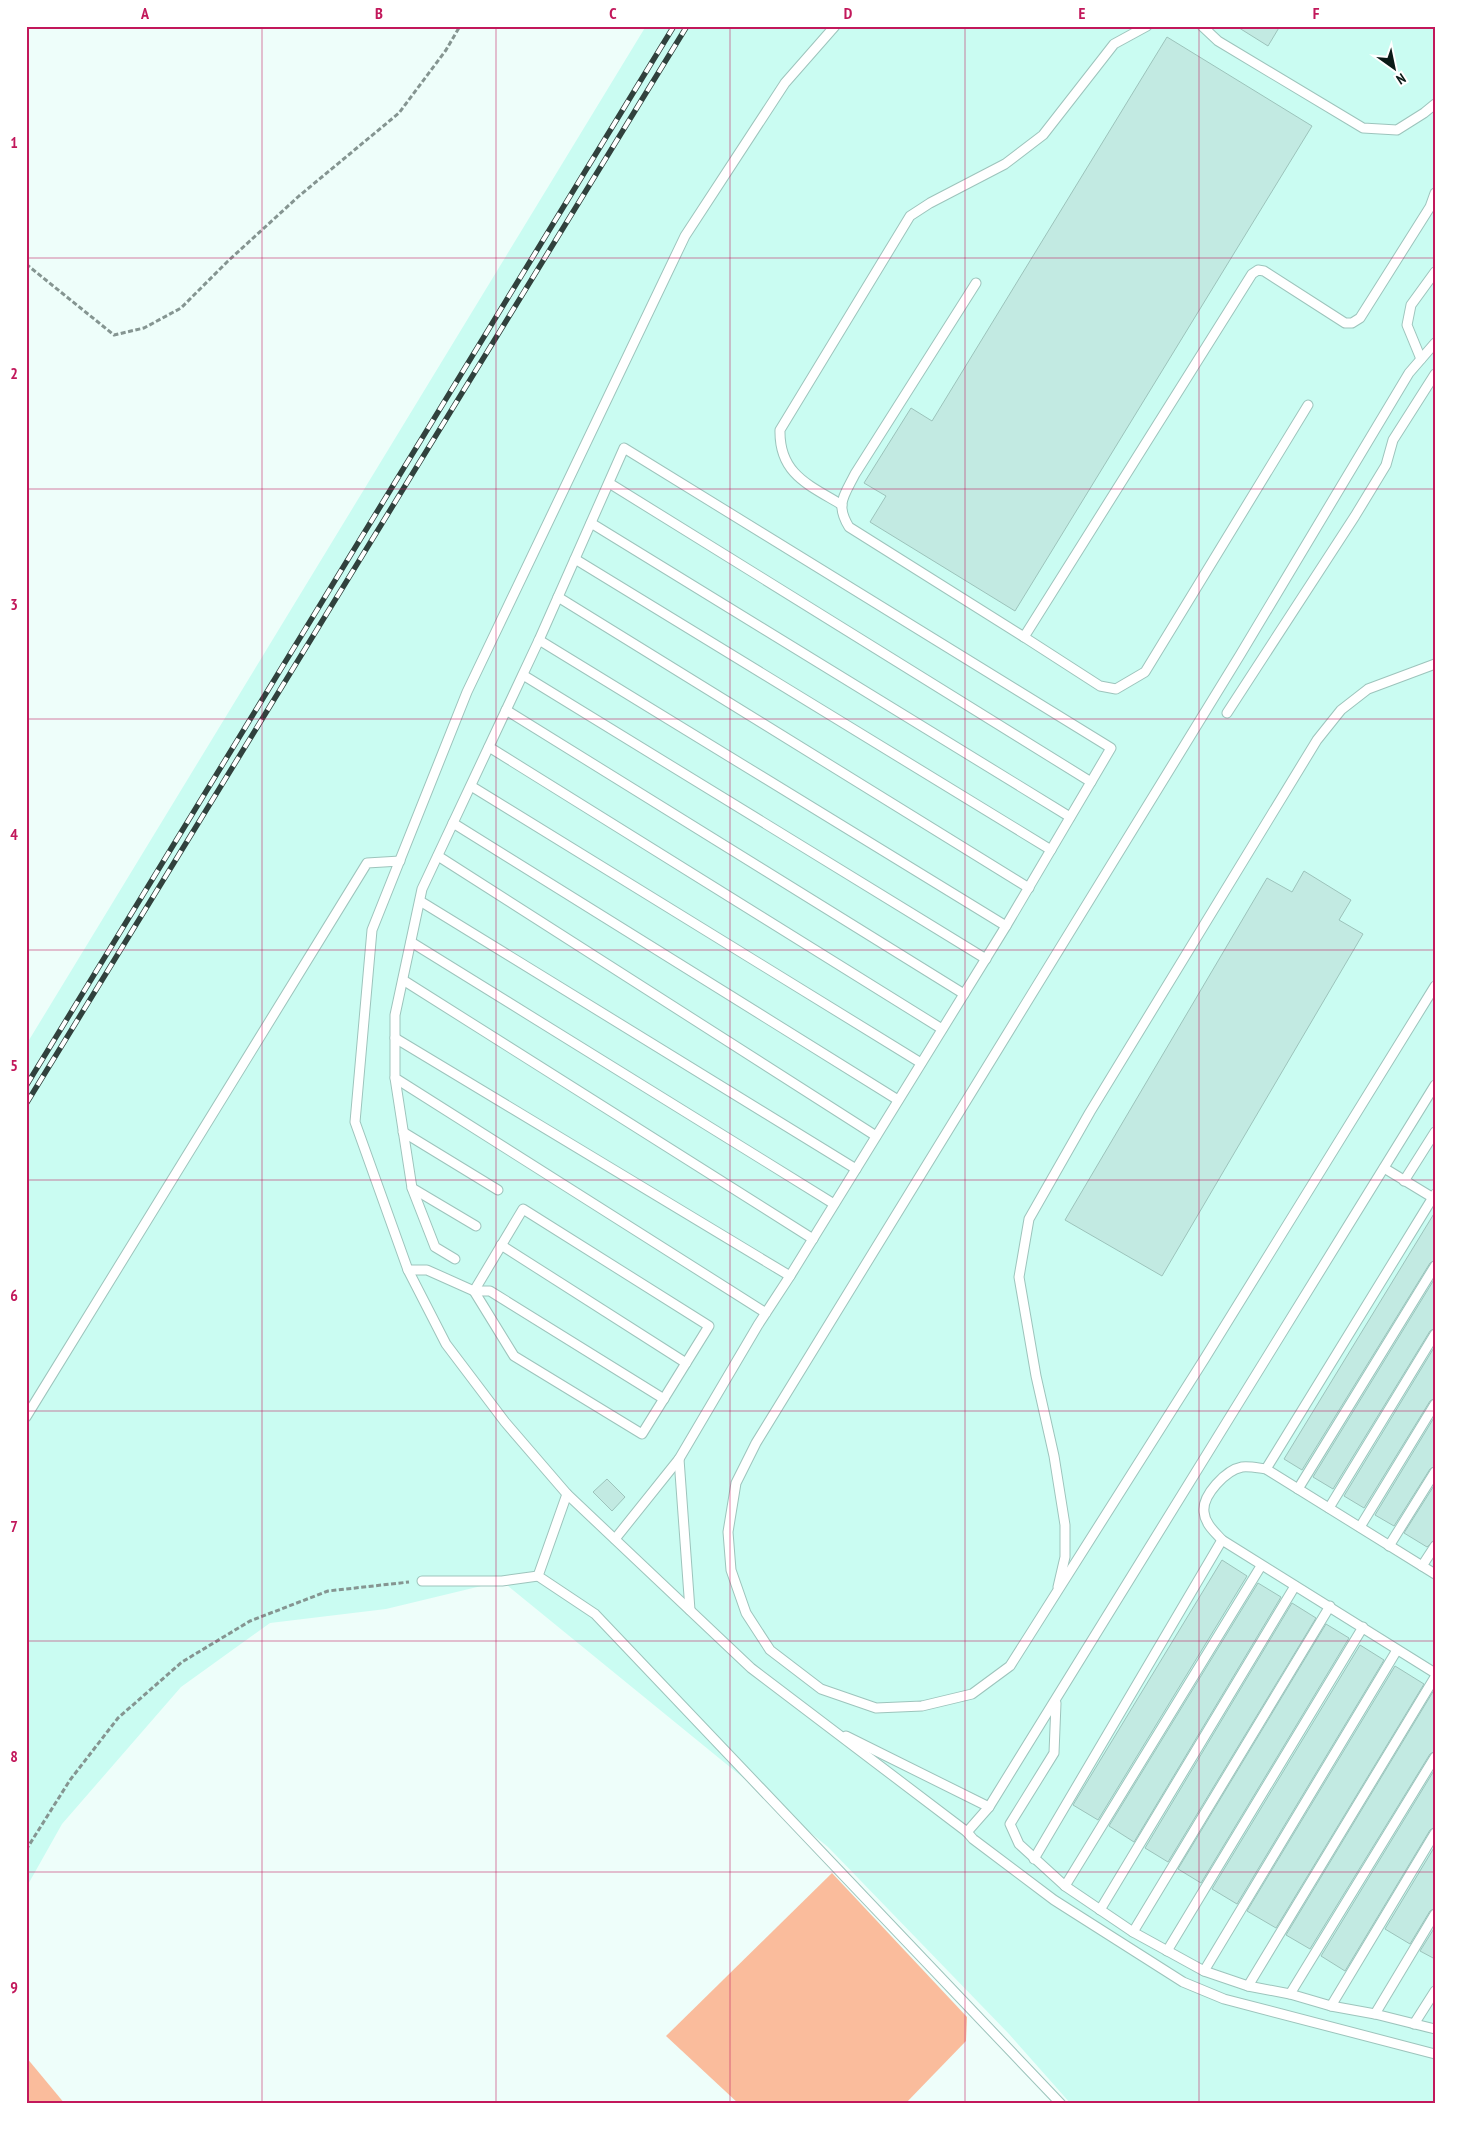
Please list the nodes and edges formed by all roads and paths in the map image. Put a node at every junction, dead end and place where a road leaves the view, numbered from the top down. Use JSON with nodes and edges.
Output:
{"nodes":[{"id":1,"x":460,"y":26,"type":"edge"},
{"id":2,"x":835,"y":26,"type":"edge"},
{"id":3,"x":1147,"y":26,"type":"edge"},
{"id":4,"x":1202,"y":26,"type":"edge"},
{"id":5,"x":1435,"y":104,"type":"edge"},
{"id":6,"x":1435,"y":194,"type":"edge"},
{"id":7,"x":26,"y":264,"type":"edge"},
{"id":8,"x":1435,"y":272,"type":"edge"},
{"id":9,"x":976,"y":283,"type":"dead end"},
{"id":10,"x":1435,"y":343,"type":"edge"},
{"id":11,"x":1421,"y":359,"type":"junction"},
{"id":12,"x":1435,"y":374,"type":"edge"},
{"id":13,"x":1308,"y":404,"type":"dead end"},
{"id":14,"x":609,"y":483,"type":"junction"},
{"id":15,"x":842,"y":505,"type":"junction"},
{"id":16,"x":591,"y":523,"type":"junction"},
{"id":17,"x":575,"y":559,"type":"junction"},
{"id":18,"x":558,"y":597,"type":"junction"},
{"id":19,"x":1024,"y":637,"type":"junction"},
{"id":20,"x":540,"y":640,"type":"junction"},
{"id":21,"x":1435,"y":664,"type":"edge"},
{"id":22,"x":523,"y":675,"type":"junction"},
{"id":23,"x":506,"y":710,"type":"junction"},
{"id":24,"x":1227,"y":713,"type":"dead end"},
{"id":25,"x":488,"y":748,"type":"junction"},
{"id":26,"x":1091,"y":782,"type":"junction"},
{"id":27,"x":471,"y":786,"type":"junction"},
{"id":28,"x":1070,"y":817,"type":"junction"},
{"id":29,"x":453,"y":823,"type":"junction"},
{"id":30,"x":1051,"y":850,"type":"junction"},
{"id":31,"x":438,"y":856,"type":"junction"},
{"id":32,"x":400,"y":860,"type":"junction"},
{"id":33,"x":1028,"y":888,"type":"junction"},
{"id":34,"x":420,"y":901,"type":"junction"},
{"id":35,"x":1006,"y":926,"type":"junction"},
{"id":36,"x":411,"y":942,"type":"junction"},
{"id":37,"x":986,"y":959,"type":"junction"},
{"id":38,"x":402,"y":980,"type":"junction"},
{"id":39,"x":1435,"y":986,"type":"edge"},
{"id":40,"x":964,"y":994,"type":"junction"},
{"id":41,"x":942,"y":1029,"type":"junction"},
{"id":42,"x":395,"y":1038,"type":"junction"},
{"id":43,"x":921,"y":1064,"type":"junction"},
{"id":44,"x":395,"y":1078,"type":"junction"},
{"id":45,"x":1435,"y":1084,"type":"edge"},
{"id":46,"x":898,"y":1100,"type":"junction"},
{"id":47,"x":403,"y":1132,"type":"junction"},
{"id":48,"x":1435,"y":1132,"type":"edge"},
{"id":49,"x":876,"y":1136,"type":"junction"},
{"id":50,"x":1384,"y":1168,"type":"junction"},
{"id":51,"x":856,"y":1169,"type":"junction"},
{"id":52,"x":1404,"y":1181,"type":"junction"},
{"id":53,"x":412,"y":1188,"type":"junction"},
{"id":54,"x":498,"y":1190,"type":"dead end"},
{"id":55,"x":1434,"y":1197,"type":"edge"},
{"id":56,"x":834,"y":1204,"type":"junction"},
{"id":57,"x":476,"y":1226,"type":"dead end"},
{"id":58,"x":813,"y":1239,"type":"junction"},
{"id":59,"x":501,"y":1245,"type":"junction"},
{"id":60,"x":455,"y":1259,"type":"dead end"},
{"id":61,"x":1435,"y":1266,"type":"edge"},
{"id":62,"x":408,"y":1270,"type":"junction"},
{"id":63,"x":790,"y":1276,"type":"junction"},
{"id":64,"x":474,"y":1290,"type":"junction"},
{"id":65,"x":766,"y":1313,"type":"junction"},
{"id":66,"x":1435,"y":1334,"type":"edge"},
{"id":67,"x":686,"y":1363,"type":"junction"},
{"id":68,"x":664,"y":1399,"type":"junction"},
{"id":69,"x":1435,"y":1404,"type":"edge"},
{"id":70,"x":26,"y":1417,"type":"edge"},
{"id":71,"x":679,"y":1459,"type":"junction"},
{"id":72,"x":1266,"y":1468,"type":"junction"},
{"id":73,"x":1435,"y":1472,"type":"edge"},
{"id":74,"x":1298,"y":1489,"type":"junction"},
{"id":75,"x":567,"y":1494,"type":"junction"},
{"id":76,"x":1329,"y":1508,"type":"junction"},
{"id":77,"x":1360,"y":1527,"type":"junction"},
{"id":78,"x":615,"y":1539,"type":"junction"},
{"id":79,"x":1222,"y":1540,"type":"junction"},
{"id":80,"x":1389,"y":1546,"type":"junction"},
{"id":81,"x":1435,"y":1546,"type":"edge"},
{"id":82,"x":1261,"y":1566,"type":"junction"},
{"id":83,"x":1422,"y":1566,"type":"junction"},
{"id":84,"x":1435,"y":1574,"type":"edge"},
{"id":85,"x":538,"y":1576,"type":"junction"},
{"id":86,"x":422,"y":1581,"type":"joint"},
{"id":87,"x":1295,"y":1586,"type":"junction"},
{"id":88,"x":1055,"y":1596,"type":"junction"},
{"id":89,"x":1330,"y":1606,"type":"junction"},
{"id":90,"x":690,"y":1610,"type":"junction"},
{"id":91,"x":1363,"y":1627,"type":"junction"},
{"id":92,"x":1397,"y":1650,"type":"junction"},
{"id":93,"x":1435,"y":1675,"type":"edge"},
{"id":94,"x":1056,"y":1701,"type":"junction"},
{"id":95,"x":826,"y":1726,"type":"junction"},
{"id":96,"x":1435,"y":1757,"type":"edge"},
{"id":97,"x":989,"y":1808,"type":"junction"},
{"id":98,"x":967,"y":1832,"type":"junction"},
{"id":99,"x":1435,"y":1833,"type":"edge"},
{"id":100,"x":26,"y":1850,"type":"edge"},
{"id":101,"x":1034,"y":1859,"type":"junction"},
{"id":102,"x":1065,"y":1886,"type":"junction"},
{"id":103,"x":1100,"y":1910,"type":"junction"},
{"id":104,"x":1435,"y":1914,"type":"edge"},
{"id":105,"x":1133,"y":1932,"type":"junction"},
{"id":106,"x":1166,"y":1951,"type":"junction"},
{"id":107,"x":1204,"y":1970,"type":"junction"},
{"id":108,"x":1248,"y":1986,"type":"junction"},
{"id":109,"x":1435,"y":1991,"type":"edge"},
{"id":110,"x":1290,"y":1994,"type":"junction"},
{"id":111,"x":1331,"y":2006,"type":"junction"},
{"id":112,"x":1375,"y":2014,"type":"junction"},
{"id":113,"x":1414,"y":2024,"type":"junction"},
{"id":114,"x":1435,"y":2029,"type":"edge"},
{"id":115,"x":1435,"y":2054,"type":"edge"},
{"id":116,"x":1061,"y":2104,"type":"edge"}],
"edges":[{"from":1,"to":7,"type":"path"},
{"from":2,"to":32,"type":"lane"},
{"from":3,"to":15,"type":"lane"},
{"from":4,"to":5,"type":"lane"},
{"from":6,"to":19,"type":"lane"},
{"from":8,"to":11,"type":"lane"},
{"from":9,"to":15,"type":"lane"},
{"from":10,"to":11,"type":"lane"},
{"from":11,"to":88,"type":"lane"},
{"from":12,"to":24,"type":"lane"},
{"from":13,"to":19,"type":"lane"},
{"from":14,"to":16,"type":"lane"},
{"from":14,"to":26,"type":"lane"},
{"from":14,"to":26,"type":"lane"},
{"from":15,"to":19,"type":"lane"},
{"from":16,"to":17,"type":"lane"},
{"from":16,"to":28,"type":"lane"},
{"from":17,"to":18,"type":"lane"},
{"from":17,"to":30,"type":"lane"},
{"from":18,"to":20,"type":"lane"},
{"from":18,"to":33,"type":"lane"},
{"from":20,"to":22,"type":"lane"},
{"from":20,"to":35,"type":"lane"},
{"from":21,"to":88,"type":"lane"},
{"from":22,"to":23,"type":"lane"},
{"from":22,"to":37,"type":"lane"},
{"from":23,"to":25,"type":"lane"},
{"from":23,"to":40,"type":"lane"},
{"from":25,"to":27,"type":"lane"},
{"from":25,"to":41,"type":"lane"},
{"from":26,"to":28,"type":"lane"},
{"from":27,"to":29,"type":"lane"},
{"from":27,"to":43,"type":"lane"},
{"from":28,"to":30,"type":"lane"},
{"from":29,"to":31,"type":"lane"},
{"from":29,"to":46,"type":"lane"},
{"from":30,"to":33,"type":"lane"},
{"from":31,"to":34,"type":"lane"},
{"from":31,"to":49,"type":"lane"},
{"from":32,"to":62,"type":"lane"},
{"from":32,"to":70,"type":"lane"},
{"from":33,"to":35,"type":"lane"},
{"from":34,"to":36,"type":"lane"},
{"from":34,"to":51,"type":"lane"},
{"from":35,"to":37,"type":"lane"},
{"from":36,"to":38,"type":"lane"},
{"from":36,"to":56,"type":"lane"},
{"from":37,"to":40,"type":"lane"},
{"from":38,"to":42,"type":"lane"},
{"from":38,"to":58,"type":"lane"},
{"from":39,"to":88,"type":"lane"},
{"from":40,"to":41,"type":"lane"},
{"from":41,"to":43,"type":"lane"},
{"from":42,"to":44,"type":"lane"},
{"from":42,"to":63,"type":"lane"},
{"from":43,"to":46,"type":"lane"},
{"from":44,"to":47,"type":"lane"},
{"from":44,"to":65,"type":"lane"},
{"from":45,"to":50,"type":"lane"},
{"from":46,"to":49,"type":"lane"},
{"from":47,"to":53,"type":"lane"},
{"from":47,"to":54,"type":"lane"},
{"from":48,"to":52,"type":"lane"},
{"from":49,"to":51,"type":"lane"},
{"from":50,"to":52,"type":"lane"},
{"from":50,"to":94,"type":"lane"},
{"from":51,"to":56,"type":"lane"},
{"from":52,"to":55,"type":"lane"},
{"from":53,"to":57,"type":"lane"},
{"from":53,"to":60,"type":"lane"},
{"from":55,"to":72,"type":"lane"},
{"from":56,"to":58,"type":"lane"},
{"from":58,"to":63,"type":"lane"},
{"from":59,"to":64,"type":"lane"},
{"from":59,"to":67,"type":"lane"},
{"from":59,"to":67,"type":"lane"},
{"from":61,"to":74,"type":"lane"},
{"from":62,"to":64,"type":"lane"},
{"from":62,"to":75,"type":"lane"},
{"from":63,"to":65,"type":"lane"},
{"from":64,"to":68,"type":"lane"},
{"from":64,"to":68,"type":"lane"},
{"from":65,"to":71,"type":"lane"},
{"from":66,"to":76,"type":"lane"},
{"from":67,"to":68,"type":"lane"},
{"from":69,"to":77,"type":"lane"},
{"from":71,"to":78,"type":"lane"},
{"from":71,"to":90,"type":"lane"},
{"from":72,"to":74,"type":"lane"},
{"from":72,"to":79,"type":"lane"},
{"from":73,"to":80,"type":"lane"},
{"from":74,"to":76,"type":"lane"},
{"from":75,"to":78,"type":"lane"},
{"from":75,"to":85,"type":"lane"},
{"from":76,"to":77,"type":"lane"},
{"from":77,"to":80,"type":"lane"},
{"from":78,"to":90,"type":"lane"},
{"from":79,"to":82,"type":"lane"},
{"from":79,"to":101,"type":"lane"},
{"from":80,"to":83,"type":"lane"},
{"from":81,"to":83,"type":"lane"},
{"from":82,"to":87,"type":"lane"},
{"from":82,"to":102,"type":"lane"},
{"from":83,"to":84,"type":"lane"},
{"from":85,"to":86,"type":"lane"},
{"from":85,"to":116,"type":"lane"},
{"from":86,"to":100,"type":"path"},
{"from":87,"to":89,"type":"lane"},
{"from":87,"to":103,"type":"lane"},
{"from":89,"to":91,"type":"lane"},
{"from":89,"to":105,"type":"lane"},
{"from":90,"to":95,"type":"lane"},
{"from":91,"to":92,"type":"lane"},
{"from":91,"to":106,"type":"lane"},
{"from":92,"to":93,"type":"lane"},
{"from":92,"to":107,"type":"lane"},
{"from":93,"to":108,"type":"lane"},
{"from":94,"to":97,"type":"lane"},
{"from":94,"to":101,"type":"lane"},
{"from":95,"to":97,"type":"lane"},
{"from":95,"to":98,"type":"lane"},
{"from":96,"to":110,"type":"lane"},
{"from":97,"to":98,"type":"lane"},
{"from":98,"to":115,"type":"lane"},
{"from":99,"to":111,"type":"lane"},
{"from":101,"to":102,"type":"lane"},
{"from":102,"to":103,"type":"lane"},
{"from":103,"to":105,"type":"lane"},
{"from":104,"to":112,"type":"lane"},
{"from":105,"to":106,"type":"lane"},
{"from":106,"to":107,"type":"lane"},
{"from":107,"to":108,"type":"lane"},
{"from":108,"to":110,"type":"lane"},
{"from":109,"to":113,"type":"lane"},
{"from":110,"to":111,"type":"lane"},
{"from":111,"to":112,"type":"lane"},
{"from":112,"to":113,"type":"lane"},
{"from":113,"to":114,"type":"lane"}]}
